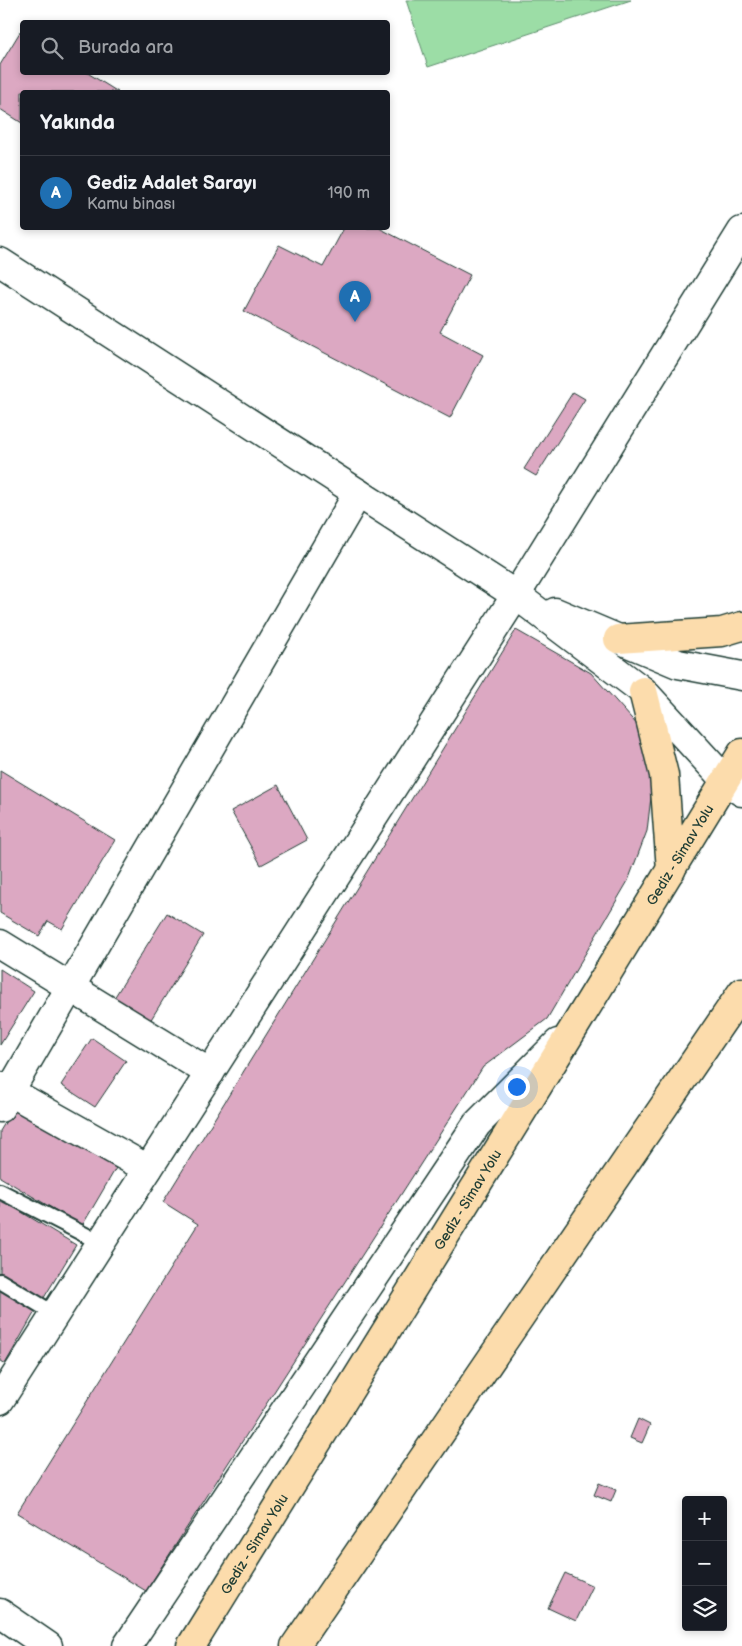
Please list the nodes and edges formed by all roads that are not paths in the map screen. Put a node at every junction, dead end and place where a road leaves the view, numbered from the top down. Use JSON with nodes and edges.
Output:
{"nodes":[{"id":1,"x":742,"y":231,"type":"edge"},
{"id":2,"x":0,"y":262,"type":"edge"},
{"id":3,"x":358,"y":493,"type":"junction"},
{"id":4,"x":516,"y":595,"type":"junction"},
{"id":5,"x":742,"y":626,"type":"edge"},
{"id":6,"x":618,"y":639,"type":"junction"},
{"id":7,"x":742,"y":676,"type":"edge"},
{"id":8,"x":643,"y":691,"type":"junction"},
{"id":9,"x":742,"y":753,"type":"edge"},
{"id":10,"x":734,"y":786,"type":"edge"},
{"id":11,"x":671,"y":870,"type":"junction"},
{"id":12,"x":0,"y":944,"type":"edge"},
{"id":13,"x":70,"y":987,"type":"junction"},
{"id":14,"x":742,"y":992,"type":"edge"},
{"id":15,"x":575,"y":1026,"type":"junction"},
{"id":16,"x":210,"y":1073,"type":"junction"},
{"id":17,"x":3,"y":1095,"type":"edge"},
{"id":18,"x":148,"y":1169,"type":"junction"},
{"id":19,"x":0,"y":1191,"type":"edge"},
{"id":20,"x":101,"y":1243,"type":"junction"},
{"id":21,"x":0,"y":1281,"type":"edge"},
{"id":22,"x":55,"y":1314,"type":"junction"},
{"id":23,"x":5,"y":1382,"type":"edge"},
{"id":24,"x":0,"y":1613,"type":"edge"},
{"id":25,"x":48,"y":1646,"type":"edge"},
{"id":26,"x":128,"y":1646,"type":"edge"},
{"id":27,"x":190,"y":1646,"type":"edge"},
{"id":28,"x":295,"y":1646,"type":"edge"}],
"edges":[{"from":1,"to":4,"type":"street"},
{"from":2,"to":3,"type":"street"},
{"from":3,"to":4,"type":"street"},
{"from":3,"to":13,"type":"street"},
{"from":4,"to":6,"type":"street"},
{"from":4,"to":8,"type":"street"},
{"from":4,"to":16,"type":"street"},
{"from":5,"to":6,"type":"highway"},
{"from":6,"to":7,"type":"street"},
{"from":8,"to":10,"type":"street"},
{"from":8,"to":11,"type":"highway"},
{"from":9,"to":10,"type":"highway","name":"Gediz - Simav Yolu"},
{"from":10,"to":11,"type":"highway","name":"Gediz - Simav Yolu"},
{"from":11,"to":15,"type":"highway","name":"Gediz - Simav Yolu"},
{"from":12,"to":13,"type":"street"},
{"from":13,"to":16,"type":"street"},
{"from":13,"to":17,"type":"street"},
{"from":14,"to":28,"type":"highway"},
{"from":15,"to":26,"type":"street"},
{"from":15,"to":27,"type":"highway","name":"Gediz - Simav Yolu"},
{"from":16,"to":18,"type":"street"},
{"from":17,"to":18,"type":"street"},
{"from":18,"to":20,"type":"street"},
{"from":19,"to":20,"type":"lane"},
{"from":20,"to":22,"type":"street"},
{"from":21,"to":22,"type":"lane"},
{"from":22,"to":23,"type":"street"},
{"from":24,"to":25,"type":"street"}]}
